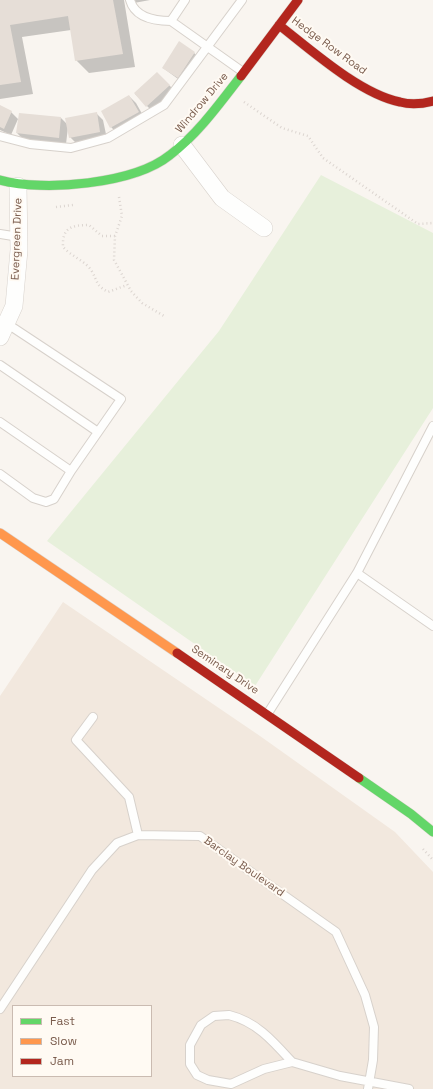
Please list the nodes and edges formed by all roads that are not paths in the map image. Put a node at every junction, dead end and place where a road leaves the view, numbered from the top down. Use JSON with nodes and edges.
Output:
{"nodes":[{"id":1,"x":130,"y":0,"type":"edge"},
{"id":2,"x":185,"y":0,"type":"edge"},
{"id":3,"x":242,"y":0,"type":"edge"},
{"id":4,"x":298,"y":0,"type":"edge"},
{"id":5,"x":171,"y":21,"type":"junction"},
{"id":6,"x":279,"y":25,"type":"junction"},
{"id":7,"x":207,"y":46,"type":"junction"},
{"id":8,"x":243,"y":72,"type":"junction"},
{"id":9,"x":433,"y":101,"type":"edge"},
{"id":10,"x":0,"y":136,"type":"edge"},
{"id":11,"x":182,"y":145,"type":"junction"},
{"id":12,"x":0,"y":180,"type":"edge"},
{"id":13,"x":18,"y":186,"type":"junction"},
{"id":14,"x":264,"y":228,"type":"dead end"},
{"id":15,"x":0,"y":234,"type":"edge"},
{"id":16,"x":19,"y":237,"type":"junction"},
{"id":17,"x":3,"y":330,"type":"edge"},
{"id":18,"x":0,"y":366,"type":"edge"},
{"id":19,"x":0,"y":422,"type":"edge"},
{"id":20,"x":433,"y":426,"type":"edge"},
{"id":21,"x":98,"y":432,"type":"junction"},
{"id":22,"x":71,"y":470,"type":"junction"},
{"id":23,"x":0,"y":474,"type":"edge"},
{"id":24,"x":0,"y":533,"type":"edge"},
{"id":25,"x":357,"y":573,"type":"junction"},
{"id":26,"x":433,"y":626,"type":"edge"},
{"id":27,"x":268,"y":714,"type":"junction"},
{"id":28,"x":93,"y":717,"type":"dead end"},
{"id":29,"x":433,"y":832,"type":"edge"},
{"id":30,"x":138,"y":835,"type":"junction"},
{"id":31,"x":0,"y":1009,"type":"edge"},
{"id":32,"x":292,"y":1062,"type":"junction"},
{"id":33,"x":369,"y":1085,"type":"edge"},
{"id":34,"x":409,"y":1089,"type":"edge"}],
"edges":[{"from":1,"to":5,"type":"lane"},
{"from":2,"to":5,"type":"lane"},
{"from":3,"to":7,"type":"lane"},
{"from":4,"to":6,"type":"street","name":"Windrow Drive"},
{"from":5,"to":7,"type":"lane"},
{"from":6,"to":8,"type":"street","name":"Windrow Drive"},
{"from":6,"to":9,"type":"street","name":"Hedge Row Road"},
{"from":7,"to":8,"type":"lane"},
{"from":7,"to":10,"type":"lane"},
{"from":8,"to":11,"type":"street","name":"Windrow Drive"},
{"from":11,"to":13,"type":"street","name":"Windrow Drive"},
{"from":11,"to":14,"type":"street"},
{"from":12,"to":13,"type":"street","name":"Windrow Drive"},
{"from":13,"to":16,"type":"street","name":"Evergreen Drive"},
{"from":15,"to":16,"type":"lane"},
{"from":16,"to":17,"type":"street","name":"Evergreen Drive"},
{"from":17,"to":21,"type":"lane"},
{"from":18,"to":21,"type":"lane"},
{"from":19,"to":22,"type":"lane"},
{"from":20,"to":25,"type":"lane"},
{"from":21,"to":22,"type":"lane"},
{"from":22,"to":23,"type":"lane"},
{"from":24,"to":27,"type":"street","name":"Seminary Drive"},
{"from":25,"to":26,"type":"lane"},
{"from":25,"to":27,"type":"lane"},
{"from":27,"to":29,"type":"street","name":"Seminary Drive"},
{"from":28,"to":30,"type":"lane"},
{"from":30,"to":31,"type":"lane","name":"Barclay Boulevard"},
{"from":30,"to":33,"type":"lane","name":"Barclay Boulevard"},
{"from":32,"to":32,"type":"lane"},
{"from":32,"to":33,"type":"lane"},
{"from":33,"to":34,"type":"lane"}]}
